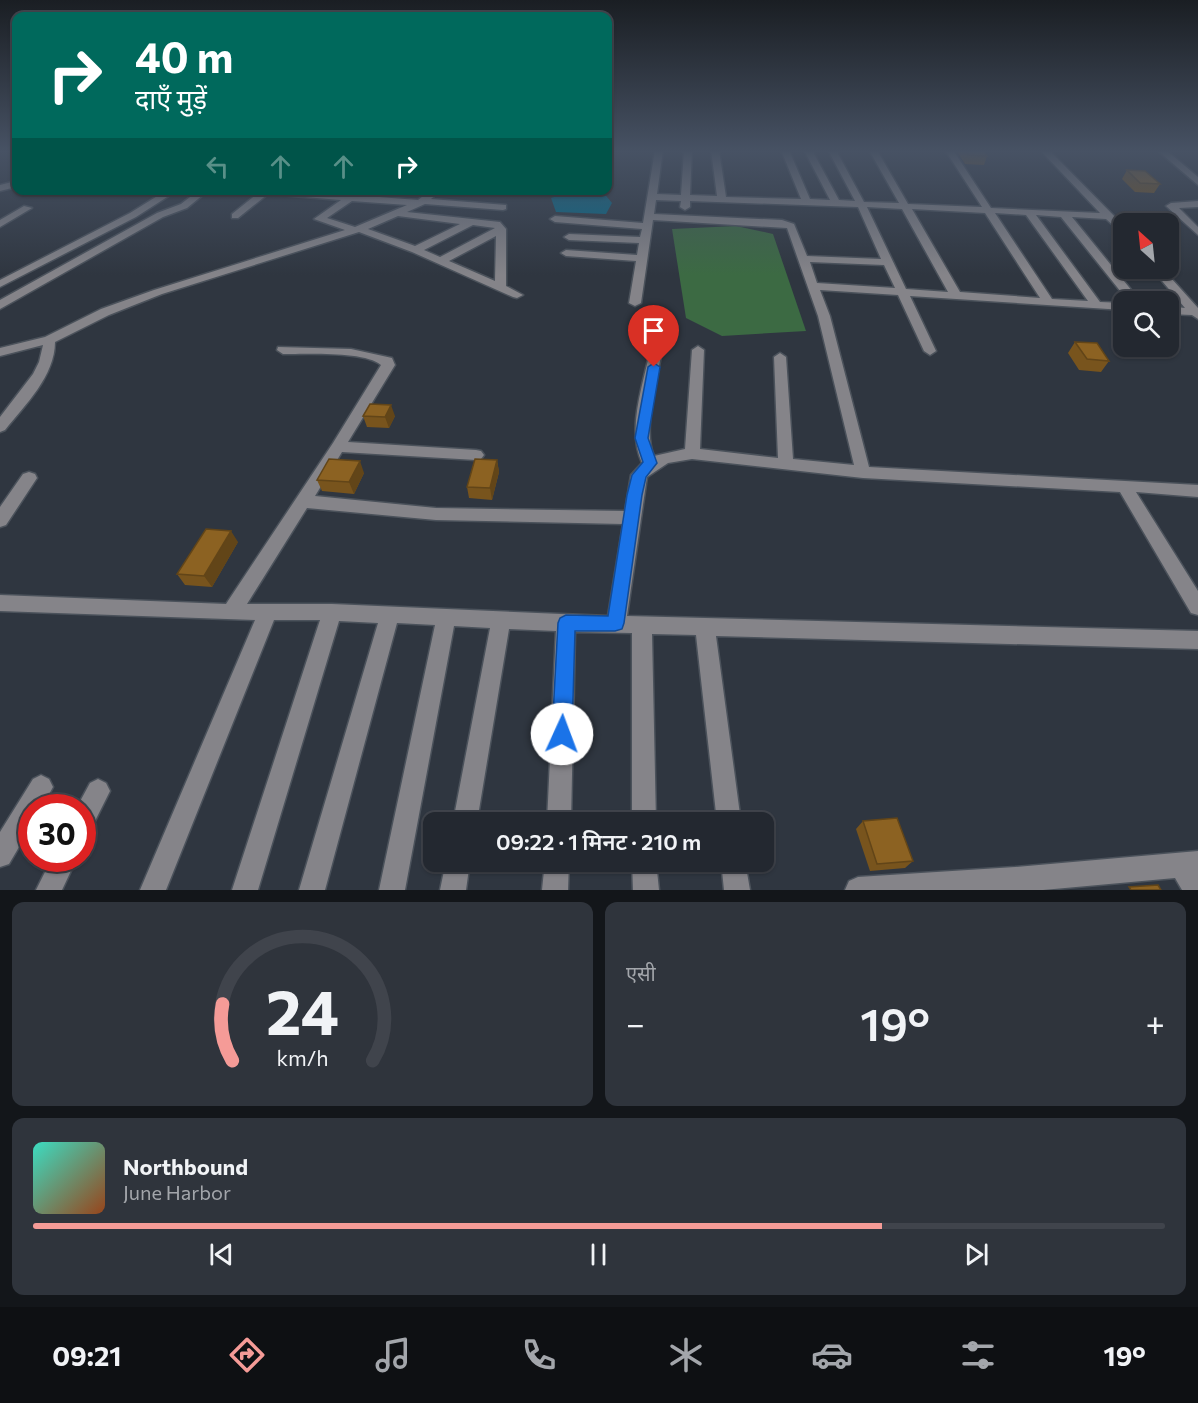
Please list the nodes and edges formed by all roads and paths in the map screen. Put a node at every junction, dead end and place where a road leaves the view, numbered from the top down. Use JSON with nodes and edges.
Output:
{"nodes":[{"id":1,"x":653,"y":192,"type":"edge"},
{"id":2,"x":685,"y":192,"type":"edge"},
{"id":3,"x":721,"y":192,"type":"edge"},
{"id":4,"x":802,"y":192,"type":"edge"},
{"id":5,"x":830,"y":192,"type":"edge"},
{"id":6,"x":854,"y":192,"type":"edge"},
{"id":7,"x":897,"y":192,"type":"edge"},
{"id":8,"x":977,"y":192,"type":"edge"},
{"id":9,"x":1085,"y":192,"type":"edge"},
{"id":10,"x":166,"y":195,"type":"edge"},
{"id":11,"x":198,"y":195,"type":"edge"},
{"id":12,"x":261,"y":195,"type":"edge"},
{"id":13,"x":308,"y":195,"type":"edge"},
{"id":14,"x":431,"y":195,"type":"edge"},
{"id":15,"x":652,"y":197,"type":"junction"},
{"id":16,"x":685,"y":197,"type":"junction"},
{"id":17,"x":350,"y":198,"type":"junction"},
{"id":18,"x":722,"y":199,"type":"junction"},
{"id":19,"x":422,"y":202,"type":"junction"},
{"id":20,"x":807,"y":202,"type":"junction"},
{"id":21,"x":836,"y":202,"type":"junction"},
{"id":22,"x":861,"y":204,"type":"junction"},
{"id":23,"x":1198,"y":204,"type":"edge"},
{"id":24,"x":906,"y":206,"type":"junction"},
{"id":25,"x":503,"y":207,"type":"dead end"},
{"id":26,"x":27,"y":208,"type":"dead end"},
{"id":27,"x":989,"y":209,"type":"junction"},
{"id":28,"x":1028,"y":212,"type":"junction"},
{"id":29,"x":399,"y":213,"type":"junction"},
{"id":30,"x":1064,"y":213,"type":"junction"},
{"id":31,"x":234,"y":216,"type":"dead end"},
{"id":32,"x":1109,"y":216,"type":"junction"},
{"id":33,"x":684,"y":218,"type":"junction"},
{"id":34,"x":555,"y":219,"type":"dead end"},
{"id":35,"x":1113,"y":220,"type":"edge"},
{"id":36,"x":647,"y":221,"type":"junction"},
{"id":37,"x":472,"y":222,"type":"junction"},
{"id":38,"x":0,"y":224,"type":"edge"},
{"id":39,"x":356,"y":229,"type":"junction"},
{"id":40,"x":501,"y":230,"type":"junction"},
{"id":41,"x":1198,"y":232,"type":"edge"},
{"id":42,"x":569,"y":237,"type":"dead end"},
{"id":43,"x":644,"y":240,"type":"junction"},
{"id":44,"x":416,"y":250,"type":"junction"},
{"id":45,"x":566,"y":253,"type":"dead end"},
{"id":46,"x":642,"y":258,"type":"junction"},
{"id":47,"x":802,"y":259,"type":"junction"},
{"id":48,"x":440,"y":261,"type":"junction"},
{"id":49,"x":888,"y":262,"type":"junction"},
{"id":50,"x":1166,"y":279,"type":"edge"},
{"id":51,"x":0,"y":284,"type":"edge"},
{"id":52,"x":814,"y":286,"type":"junction"},
{"id":53,"x":500,"y":287,"type":"junction"},
{"id":54,"x":1128,"y":291,"type":"edge"},
{"id":55,"x":903,"y":294,"type":"junction"},
{"id":56,"x":517,"y":295,"type":"dead end"},
{"id":57,"x":957,"y":297,"type":"junction"},
{"id":58,"x":635,"y":303,"type":"dead end"},
{"id":59,"x":1049,"y":303,"type":"junction"},
{"id":60,"x":0,"y":304,"type":"edge"},
{"id":61,"x":1097,"y":306,"type":"junction"},
{"id":62,"x":1113,"y":307,"type":"edge"},
{"id":63,"x":1179,"y":311,"type":"edge"},
{"id":64,"x":1197,"y":313,"type":"edge"},
{"id":65,"x":49,"y":340,"type":"junction"},
{"id":66,"x":657,"y":346,"type":"dead end"},
{"id":67,"x":283,"y":350,"type":"dead end"},
{"id":68,"x":698,"y":350,"type":"dead end"},
{"id":69,"x":5,"y":351,"type":"edge"},
{"id":70,"x":930,"y":351,"type":"dead end"},
{"id":71,"x":780,"y":357,"type":"dead end"},
{"id":72,"x":0,"y":361,"type":"edge"},
{"id":73,"x":0,"y":428,"type":"edge"},
{"id":74,"x":338,"y":447,"type":"junction"},
{"id":75,"x":692,"y":454,"type":"junction"},
{"id":76,"x":476,"y":455,"type":"dead end"},
{"id":77,"x":650,"y":463,"type":"junction"},
{"id":78,"x":786,"y":464,"type":"junction"},
{"id":79,"x":863,"y":472,"type":"junction"},
{"id":80,"x":29,"y":478,"type":"dead end"},
{"id":81,"x":1124,"y":486,"type":"junction"},
{"id":82,"x":1198,"y":491,"type":"edge"},
{"id":83,"x":302,"y":501,"type":"junction"},
{"id":84,"x":631,"y":518,"type":"junction"},
{"id":85,"x":0,"y":520,"type":"edge"},
{"id":86,"x":0,"y":603,"type":"edge"},
{"id":87,"x":1198,"y":607,"type":"edge"},
{"id":88,"x":268,"y":611,"type":"junction"},
{"id":89,"x":231,"y":612,"type":"junction"},
{"id":90,"x":332,"y":612,"type":"junction"},
{"id":91,"x":390,"y":615,"type":"junction"},
{"id":92,"x":446,"y":617,"type":"junction"},
{"id":93,"x":501,"y":619,"type":"junction"},
{"id":94,"x":566,"y":623,"type":"junction"},
{"id":95,"x":615,"y":623,"type":"junction"},
{"id":96,"x":642,"y":624,"type":"junction"},
{"id":97,"x":705,"y":626,"type":"junction"},
{"id":98,"x":1198,"y":640,"type":"edge"},
{"id":99,"x":41,"y":788,"type":"dead end"},
{"id":100,"x":98,"y":791,"type":"dead end"},
{"id":101,"x":96,"y":795,"type":"edge"},
{"id":102,"x":467,"y":812,"type":"edge"},
{"id":103,"x":559,"y":812,"type":"edge"},
{"id":104,"x":644,"y":812,"type":"edge"},
{"id":105,"x":728,"y":812,"type":"edge"},
{"id":106,"x":0,"y":855,"type":"edge"},
{"id":107,"x":1190,"y":864,"type":"edge"},
{"id":108,"x":58,"y":872,"type":"edge"},
{"id":109,"x":456,"y":872,"type":"edge"},
{"id":110,"x":556,"y":872,"type":"edge"},
{"id":111,"x":645,"y":872,"type":"edge"},
{"id":112,"x":735,"y":872,"type":"edge"},
{"id":113,"x":49,"y":890,"type":"edge"},
{"id":114,"x":155,"y":890,"type":"edge"},
{"id":115,"x":245,"y":890,"type":"edge"},
{"id":116,"x":312,"y":890,"type":"edge"},
{"id":117,"x":392,"y":890,"type":"edge"},
{"id":118,"x":453,"y":890,"type":"edge"},
{"id":119,"x":555,"y":890,"type":"edge"},
{"id":120,"x":646,"y":890,"type":"edge"},
{"id":121,"x":737,"y":890,"type":"edge"},
{"id":122,"x":858,"y":890,"type":"edge"},
{"id":123,"x":1196,"y":890,"type":"edge"}],
"edges":[{"from":1,"to":15,"type":"street"},
{"from":2,"to":16,"type":"street"},
{"from":3,"to":18,"type":"street"},
{"from":4,"to":20,"type":"street"},
{"from":5,"to":21,"type":"street"},
{"from":6,"to":22,"type":"street"},
{"from":7,"to":24,"type":"street"},
{"from":8,"to":27,"type":"street"},
{"from":9,"to":32,"type":"street"},
{"from":10,"to":51,"type":"street"},
{"from":11,"to":60,"type":"street"},
{"from":12,"to":31,"type":"street"},
{"from":13,"to":17,"type":"street"},
{"from":14,"to":19,"type":"street"},
{"from":15,"to":16,"type":"street"},
{"from":15,"to":36,"type":"street"},
{"from":16,"to":18,"type":"street"},
{"from":16,"to":33,"type":"street"},
{"from":17,"to":19,"type":"street"},
{"from":17,"to":39,"type":"street"},
{"from":18,"to":20,"type":"street"},
{"from":19,"to":25,"type":"street"},
{"from":19,"to":29,"type":"street"},
{"from":20,"to":21,"type":"street"},
{"from":21,"to":22,"type":"street"},
{"from":22,"to":24,"type":"street"},
{"from":22,"to":49,"type":"street"},
{"from":23,"to":41,"type":"street"},
{"from":24,"to":27,"type":"street"},
{"from":24,"to":57,"type":"street"},
{"from":26,"to":38,"type":"street"},
{"from":27,"to":28,"type":"street"},
{"from":27,"to":59,"type":"street"},
{"from":28,"to":30,"type":"street"},
{"from":28,"to":61,"type":"street"},
{"from":29,"to":37,"type":"street"},
{"from":29,"to":39,"type":"street"},
{"from":30,"to":32,"type":"street"},
{"from":30,"to":54,"type":"street"},
{"from":32,"to":35,"type":"street"},
{"from":33,"to":36,"type":"street"},
{"from":33,"to":47,"type":"street"},
{"from":34,"to":36,"type":"street"},
{"from":36,"to":43,"type":"street"},
{"from":37,"to":40,"type":"street"},
{"from":37,"to":44,"type":"street"},
{"from":39,"to":44,"type":"street"},
{"from":39,"to":65,"type":"street"},
{"from":40,"to":48,"type":"street"},
{"from":40,"to":53,"type":"street"},
{"from":42,"to":43,"type":"street"},
{"from":43,"to":46,"type":"street"},
{"from":44,"to":48,"type":"street"},
{"from":45,"to":46,"type":"street"},
{"from":46,"to":58,"type":"street"},
{"from":47,"to":49,"type":"street"},
{"from":47,"to":52,"type":"street"},
{"from":48,"to":53,"type":"street"},
{"from":49,"to":55,"type":"street"},
{"from":50,"to":64,"type":"street"},
{"from":52,"to":55,"type":"street"},
{"from":52,"to":79,"type":"street"},
{"from":53,"to":56,"type":"street"},
{"from":55,"to":57,"type":"street"},
{"from":55,"to":70,"type":"street"},
{"from":57,"to":59,"type":"street"},
{"from":59,"to":61,"type":"street"},
{"from":61,"to":62,"type":"street"},
{"from":63,"to":64,"type":"street"},
{"from":65,"to":69,"type":"street"},
{"from":65,"to":73,"type":"street"},
{"from":66,"to":77,"type":"street"},
{"from":67,"to":74,"type":"street"},
{"from":68,"to":75,"type":"street"},
{"from":69,"to":72,"type":"street"},
{"from":71,"to":78,"type":"street"},
{"from":74,"to":76,"type":"street"},
{"from":74,"to":83,"type":"street"},
{"from":75,"to":77,"type":"street"},
{"from":75,"to":78,"type":"street"},
{"from":77,"to":84,"type":"street"},
{"from":78,"to":79,"type":"street"},
{"from":79,"to":81,"type":"street"},
{"from":80,"to":85,"type":"street"},
{"from":81,"to":82,"type":"street"},
{"from":81,"to":87,"type":"street"},
{"from":83,"to":84,"type":"street"},
{"from":83,"to":89,"type":"street"},
{"from":84,"to":95,"type":"street"},
{"from":86,"to":89,"type":"street"},
{"from":88,"to":89,"type":"street"},
{"from":88,"to":90,"type":"street"},
{"from":88,"to":114,"type":"street"},
{"from":90,"to":91,"type":"street"},
{"from":90,"to":115,"type":"street"},
{"from":91,"to":92,"type":"street"},
{"from":91,"to":116,"type":"street"},
{"from":92,"to":93,"type":"street"},
{"from":92,"to":117,"type":"street"},
{"from":93,"to":94,"type":"street"},
{"from":93,"to":102,"type":"street"},
{"from":94,"to":95,"type":"street"},
{"from":94,"to":103,"type":"street"},
{"from":95,"to":96,"type":"street"},
{"from":96,"to":97,"type":"street"},
{"from":96,"to":104,"type":"street"},
{"from":97,"to":98,"type":"street"},
{"from":97,"to":105,"type":"street"},
{"from":99,"to":106,"type":"street"},
{"from":100,"to":101,"type":"street"},
{"from":107,"to":122,"type":"street"},
{"from":107,"to":123,"type":"street"},
{"from":108,"to":113,"type":"street"},
{"from":109,"to":118,"type":"street"},
{"from":110,"to":119,"type":"street"},
{"from":111,"to":120,"type":"street"},
{"from":112,"to":121,"type":"street"}]}
